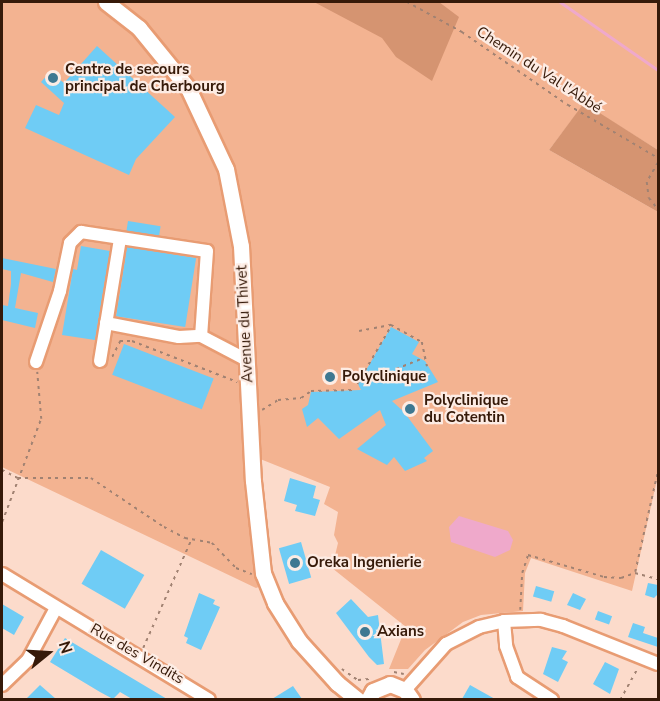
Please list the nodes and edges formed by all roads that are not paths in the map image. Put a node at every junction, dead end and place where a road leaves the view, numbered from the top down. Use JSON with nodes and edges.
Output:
{"nodes":[{"id":1,"x":106,"y":2,"type":"edge"},
{"id":2,"x":120,"y":239,"type":"junction"},
{"id":3,"x":106,"y":323,"type":"junction"},
{"id":4,"x":201,"y":336,"type":"junction"},
{"id":5,"x":247,"y":360,"type":"junction"},
{"id":6,"x":100,"y":361,"type":"road end"},
{"id":7,"x":36,"y":362,"type":"road end"},
{"id":8,"x":2,"y":574,"type":"edge"},
{"id":9,"x":56,"y":608,"type":"junction"},
{"id":10,"x":504,"y":621,"type":"junction"},
{"id":11,"x":658,"y":664,"type":"edge"},
{"id":12,"x":331,"y":667,"type":"junction"},
{"id":13,"x":2,"y":685,"type":"edge"},
{"id":14,"x":368,"y":690,"type":"edge"},
{"id":15,"x":409,"y":695,"type":"edge"},
{"id":16,"x":209,"y":699,"type":"edge"},
{"id":17,"x":358,"y":699,"type":"edge"},
{"id":18,"x":552,"y":699,"type":"edge"}],
"edges":[{"from":1,"to":5,"type":"main road","name":"Avenue du Thivet"},
{"from":2,"to":3,"type":"street"},
{"from":2,"to":4,"type":"street"},
{"from":2,"to":7,"type":"street"},
{"from":3,"to":4,"type":"street"},
{"from":3,"to":6,"type":"street"},
{"from":4,"to":5,"type":"street"},
{"from":5,"to":12,"type":"main road","name":"Avenue du Thivet"},
{"from":8,"to":9,"type":"street","name":"Rue des Vindits"},
{"from":9,"to":13,"type":"street"},
{"from":9,"to":16,"type":"street","name":"Rue des Vindits"},
{"from":10,"to":11,"type":"street"},
{"from":10,"to":15,"type":"street"},
{"from":10,"to":18,"type":"street"},
{"from":12,"to":14,"type":"main road","name":"Avenue du Thivet"},
{"from":12,"to":17,"type":"main road","name":"Avenue du Thivet"},
{"from":14,"to":15,"type":"main road"}]}
